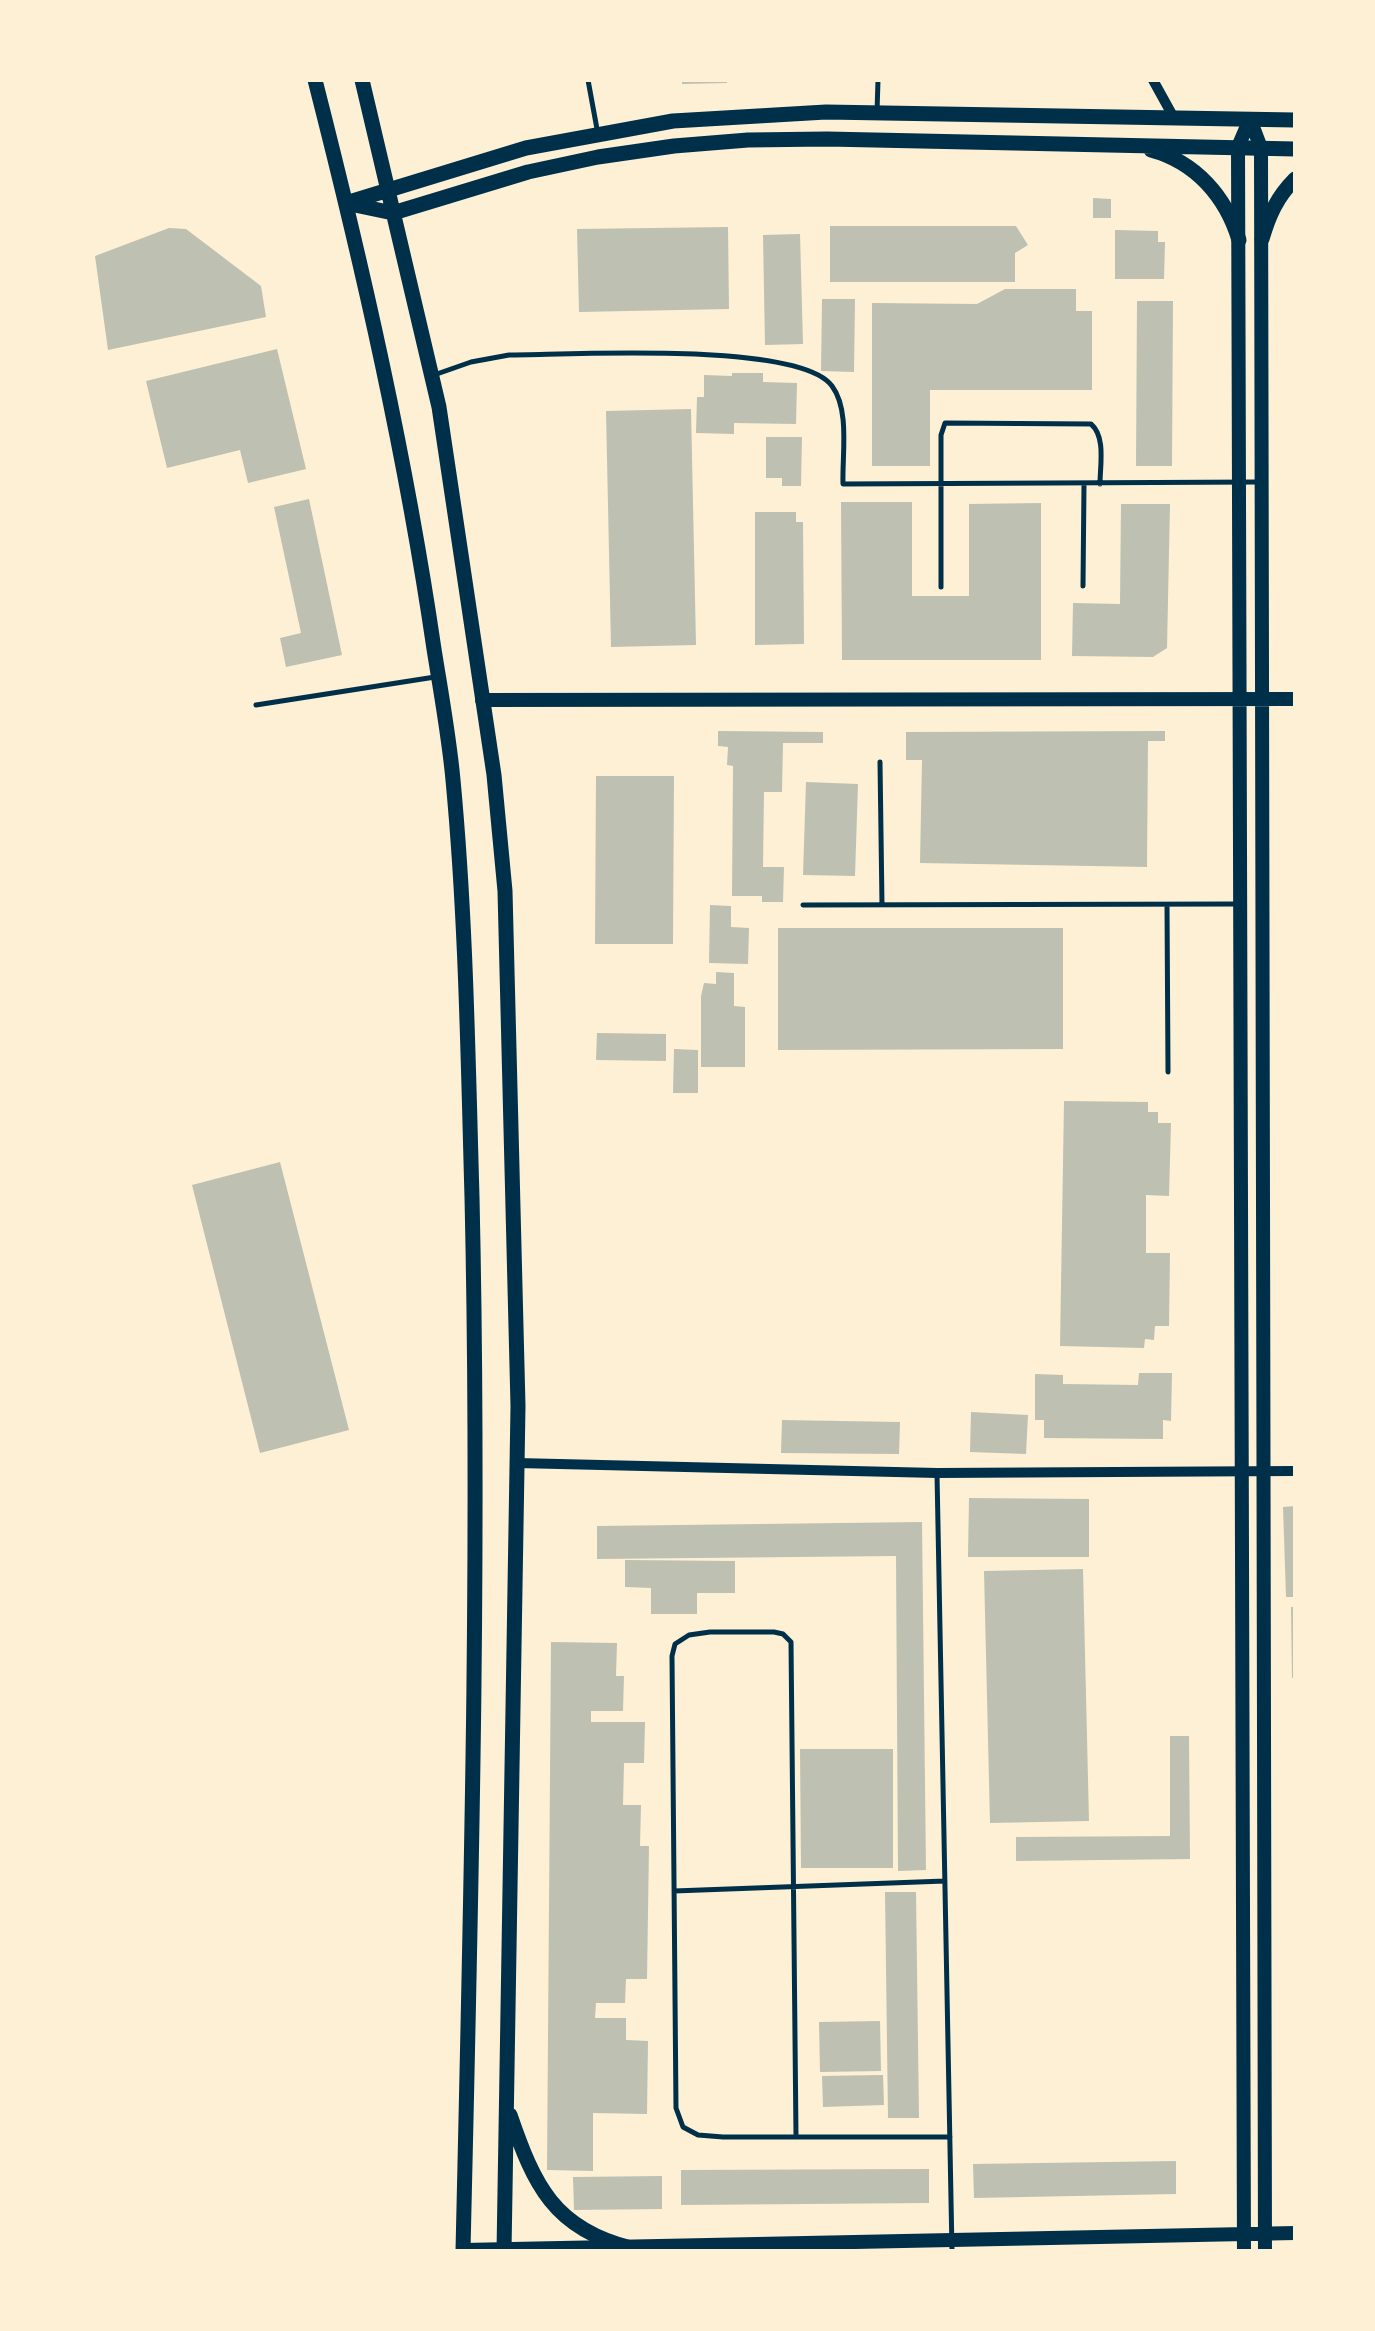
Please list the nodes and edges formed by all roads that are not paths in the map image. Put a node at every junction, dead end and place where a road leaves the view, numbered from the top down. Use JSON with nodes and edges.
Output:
{"nodes":[{"id":1,"x":314,"y":80,"type":"edge"},
{"id":2,"x":362,"y":80,"type":"edge"},
{"id":3,"x":588,"y":80,"type":"edge"},
{"id":4,"x":878,"y":80,"type":"edge"},
{"id":5,"x":1154,"y":80,"type":"edge"},
{"id":6,"x":877,"y":112,"type":"junction"},
{"id":7,"x":1174,"y":118,"type":"junction"},
{"id":8,"x":1250,"y":119,"type":"junction"},
{"id":9,"x":1295,"y":120,"type":"edge"},
{"id":10,"x":597,"y":132,"type":"junction"},
{"id":11,"x":1133,"y":145,"type":"junction"},
{"id":12,"x":1238,"y":148,"type":"junction"},
{"id":13,"x":1261,"y":148,"type":"junction"},
{"id":14,"x":1295,"y":149,"type":"edge"},
{"id":15,"x":1295,"y":178,"type":"edge"},
{"id":16,"x":387,"y":189,"type":"junction"},
{"id":17,"x":346,"y":203,"type":"junction"},
{"id":18,"x":392,"y":212,"type":"junction"},
{"id":19,"x":1262,"y":239,"type":"junction"},
{"id":20,"x":1239,"y":240,"type":"junction"},
{"id":21,"x":431,"y":376,"type":"junction"},
{"id":22,"x":1262,"y":482,"type":"junction"},
{"id":23,"x":1239,"y":483,"type":"junction"},
{"id":24,"x":941,"y":484,"type":"junction"},
{"id":25,"x":1084,"y":484,"type":"junction"},
{"id":26,"x":1100,"y":484,"type":"junction"},
{"id":27,"x":1083,"y":586,"type":"dead end"},
{"id":28,"x":941,"y":587,"type":"dead end"},
{"id":29,"x":438,"y":677,"type":"junction"},
{"id":30,"x":1240,"y":699,"type":"junction"},
{"id":31,"x":1262,"y":699,"type":"junction"},
{"id":32,"x":1295,"y":699,"type":"edge"},
{"id":33,"x":482,"y":700,"type":"junction"},
{"id":34,"x":256,"y":705,"type":"dead end"},
{"id":35,"x":880,"y":762,"type":"dead end"},
{"id":36,"x":1240,"y":904,"type":"junction"},
{"id":37,"x":802,"y":905,"type":"dead end"},
{"id":38,"x":882,"y":905,"type":"junction"},
{"id":39,"x":1168,"y":905,"type":"junction"},
{"id":40,"x":1168,"y":1072,"type":"dead end"},
{"id":41,"x":518,"y":1463,"type":"junction"},
{"id":42,"x":1295,"y":1471,"type":"edge"},
{"id":43,"x":1242,"y":1472,"type":"junction"},
{"id":44,"x":1263,"y":1472,"type":"junction"},
{"id":45,"x":936,"y":1474,"type":"junction"},
{"id":46,"x":944,"y":1881,"type":"junction"},
{"id":47,"x":794,"y":1888,"type":"junction"},
{"id":48,"x":674,"y":1891,"type":"junction"},
{"id":49,"x":506,"y":2103,"type":"junction"},
{"id":50,"x":796,"y":2136,"type":"junction"},
{"id":51,"x":950,"y":2137,"type":"junction"},
{"id":52,"x":1295,"y":2232,"type":"edge"},
{"id":53,"x":1264,"y":2233,"type":"junction"},
{"id":54,"x":1244,"y":2234,"type":"junction"},
{"id":55,"x":952,"y":2246,"type":"edge"},
{"id":56,"x":631,"y":2248,"type":"junction"},
{"id":57,"x":463,"y":2250,"type":"edge"},
{"id":58,"x":504,"y":2250,"type":"edge"},
{"id":59,"x":1244,"y":2251,"type":"edge"},
{"id":60,"x":1265,"y":2251,"type":"edge"}],
"edges":[{"from":1,"to":17,"type":"main road"},
{"from":2,"to":16,"type":"main road"},
{"from":3,"to":10,"type":"lane"},
{"from":4,"to":6,"type":"lane"},
{"from":5,"to":7,"type":"street"},
{"from":6,"to":7,"type":"main road"},
{"from":6,"to":10,"type":"main road"},
{"from":7,"to":8,"type":"main road"},
{"from":8,"to":9,"type":"main road"},
{"from":8,"to":12,"type":"street"},
{"from":8,"to":13,"type":"street"},
{"from":10,"to":16,"type":"main road"},
{"from":11,"to":12,"type":"main road"},
{"from":11,"to":18,"type":"main road"},
{"from":11,"to":20,"type":"main road"},
{"from":12,"to":13,"type":"main road"},
{"from":12,"to":20,"type":"street"},
{"from":13,"to":14,"type":"main road"},
{"from":13,"to":19,"type":"street"},
{"from":15,"to":19,"type":"main road"},
{"from":16,"to":17,"type":"main road"},
{"from":16,"to":18,"type":"main road"},
{"from":17,"to":18,"type":"main road"},
{"from":17,"to":29,"type":"main road"},
{"from":18,"to":21,"type":"main road"},
{"from":19,"to":22,"type":"street"},
{"from":20,"to":23,"type":"street"},
{"from":21,"to":24,"type":"lane"},
{"from":21,"to":33,"type":"main road"},
{"from":22,"to":23,"type":"lane"},
{"from":22,"to":31,"type":"street"},
{"from":23,"to":26,"type":"lane"},
{"from":23,"to":30,"type":"street"},
{"from":24,"to":25,"type":"lane"},
{"from":24,"to":26,"type":"lane"},
{"from":24,"to":28,"type":"lane"},
{"from":25,"to":26,"type":"lane"},
{"from":25,"to":27,"type":"lane"},
{"from":29,"to":34,"type":"lane"},
{"from":29,"to":57,"type":"main road"},
{"from":30,"to":31,"type":"street"},
{"from":30,"to":33,"type":"street"},
{"from":30,"to":36,"type":"street"},
{"from":31,"to":32,"type":"street"},
{"from":31,"to":44,"type":"street"},
{"from":33,"to":41,"type":"main road"},
{"from":35,"to":38,"type":"lane"},
{"from":36,"to":39,"type":"lane"},
{"from":36,"to":43,"type":"street"},
{"from":37,"to":38,"type":"lane"},
{"from":38,"to":39,"type":"lane"},
{"from":39,"to":40,"type":"lane"},
{"from":41,"to":45,"type":"street"},
{"from":41,"to":49,"type":"main road"},
{"from":42,"to":44,"type":"street"},
{"from":43,"to":44,"type":"street"},
{"from":43,"to":45,"type":"street"},
{"from":43,"to":54,"type":"street"},
{"from":44,"to":53,"type":"street"},
{"from":45,"to":46,"type":"lane"},
{"from":46,"to":47,"type":"lane"},
{"from":46,"to":51,"type":"lane"},
{"from":47,"to":48,"type":"lane"},
{"from":47,"to":48,"type":"lane"},
{"from":47,"to":50,"type":"lane"},
{"from":48,"to":50,"type":"lane"},
{"from":49,"to":56,"type":"main road"},
{"from":49,"to":58,"type":"main road"},
{"from":50,"to":51,"type":"lane"},
{"from":51,"to":55,"type":"lane"},
{"from":52,"to":53,"type":"street"},
{"from":53,"to":54,"type":"street"},
{"from":53,"to":60,"type":"street"},
{"from":54,"to":55,"type":"street"},
{"from":54,"to":59,"type":"street"},
{"from":55,"to":56,"type":"street"},
{"from":56,"to":58,"type":"street"},
{"from":57,"to":58,"type":"street"}]}
